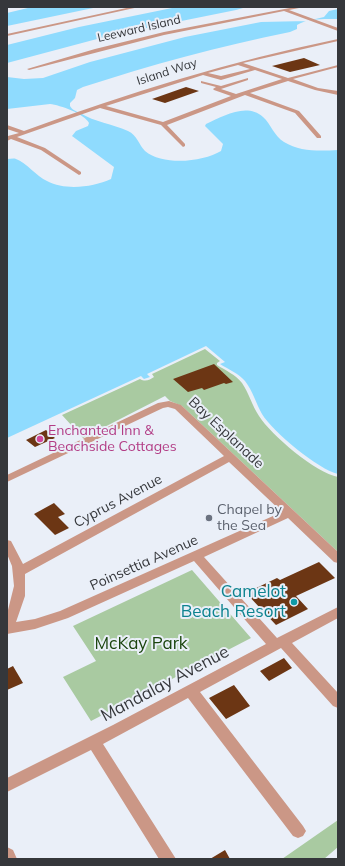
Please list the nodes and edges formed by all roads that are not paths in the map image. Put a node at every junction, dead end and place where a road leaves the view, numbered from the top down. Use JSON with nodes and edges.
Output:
{"nodes":[{"id":1,"x":137,"y":7,"type":"edge"},
{"id":2,"x":275,"y":7,"type":"edge"},
{"id":3,"x":302,"y":7,"type":"edge"},
{"id":4,"x":283,"y":10,"type":"junction"},
{"id":5,"x":338,"y":30,"type":"edge"},
{"id":6,"x":7,"y":36,"type":"edge"},
{"id":7,"x":338,"y":38,"type":"edge"},
{"id":8,"x":233,"y":62,"type":"junction"},
{"id":9,"x":338,"y":66,"type":"edge"},
{"id":10,"x":29,"y":68,"type":"dead end"},
{"id":11,"x":254,"y":69,"type":"junction"},
{"id":12,"x":202,"y":73,"type":"junction"},
{"id":13,"x":233,"y":75,"type":"junction"},
{"id":14,"x":175,"y":79,"type":"junction"},
{"id":15,"x":287,"y":80,"type":"junction"},
{"id":16,"x":251,"y":81,"type":"junction"},
{"id":17,"x":203,"y":82,"type":"dead end"},
{"id":18,"x":266,"y":86,"type":"junction"},
{"id":19,"x":220,"y":88,"type":"junction"},
{"id":20,"x":245,"y":93,"type":"junction"},
{"id":21,"x":338,"y":93,"type":"edge"},
{"id":22,"x":236,"y":96,"type":"junction"},
{"id":23,"x":100,"y":105,"type":"junction"},
{"id":24,"x":75,"y":112,"type":"junction"},
{"id":25,"x":163,"y":124,"type":"junction"},
{"id":26,"x":7,"y":127,"type":"edge"},
{"id":27,"x":17,"y":130,"type":"junction"},
{"id":28,"x":24,"y":133,"type":"junction"},
{"id":29,"x":8,"y":137,"type":"edge"},
{"id":30,"x":319,"y":137,"type":"dead end"},
{"id":31,"x":183,"y":145,"type":"dead end"},
{"id":32,"x":78,"y":173,"type":"dead end"},
{"id":33,"x":230,"y":457,"type":"junction"},
{"id":34,"x":7,"y":479,"type":"edge"},
{"id":35,"x":290,"y":513,"type":"junction"},
{"id":36,"x":7,"y":544,"type":"edge"},
{"id":37,"x":196,"y":556,"type":"junction"},
{"id":38,"x":338,"y":559,"type":"edge"},
{"id":39,"x":20,"y":571,"type":"junction"},
{"id":40,"x":338,"y":612,"type":"edge"},
{"id":41,"x":7,"y":628,"type":"edge"},
{"id":42,"x":279,"y":644,"type":"junction"},
{"id":43,"x":190,"y":690,"type":"junction"},
{"id":44,"x":338,"y":702,"type":"edge"},
{"id":45,"x":93,"y":741,"type":"junction"},
{"id":46,"x":7,"y":785,"type":"edge"},
{"id":47,"x":298,"y":831,"type":"dead end"},
{"id":48,"x":7,"y":855,"type":"edge"},
{"id":49,"x":9,"y":859,"type":"edge"},
{"id":50,"x":168,"y":859,"type":"edge"}],
"edges":[{"from":1,"to":6,"type":"street"},
{"from":2,"to":4,"type":"street"},
{"from":3,"to":4,"type":"street","name":"Leeward Island"},
{"from":4,"to":5,"type":"street"},
{"from":4,"to":10,"type":"street","name":"Leeward Island"},
{"from":7,"to":8,"type":"street","name":"Island Way"},
{"from":8,"to":11,"type":"street"},
{"from":8,"to":12,"type":"street","name":"Island Way"},
{"from":8,"to":14,"type":"street","name":"Island Way"},
{"from":9,"to":15,"type":"street"},
{"from":11,"to":13,"type":"street"},
{"from":11,"to":15,"type":"street"},
{"from":12,"to":13,"type":"street"},
{"from":12,"to":14,"type":"street","name":"Island Way"},
{"from":13,"to":16,"type":"street"},
{"from":14,"to":23,"type":"street","name":"Island Way"},
{"from":15,"to":18,"type":"street"},
{"from":15,"to":21,"type":"street"},
{"from":16,"to":18,"type":"street"},
{"from":16,"to":19,"type":"street"},
{"from":17,"to":19,"type":"street"},
{"from":18,"to":20,"type":"street"},
{"from":19,"to":22,"type":"street"},
{"from":20,"to":22,"type":"street"},
{"from":20,"to":30,"type":"street"},
{"from":22,"to":25,"type":"street"},
{"from":23,"to":24,"type":"street","name":"Island Way"},
{"from":23,"to":25,"type":"street"},
{"from":24,"to":27,"type":"street","name":"Island Way"},
{"from":24,"to":28,"type":"street","name":"Island Way"},
{"from":25,"to":31,"type":"street"},
{"from":26,"to":27,"type":"street"},
{"from":27,"to":28,"type":"street"},
{"from":27,"to":29,"type":"street","name":"Island Way"},
{"from":28,"to":29,"type":"street","name":"Island Way"},
{"from":29,"to":32,"type":"street"},
{"from":33,"to":34,"type":"street","name":"Bay Esplanade"},
{"from":33,"to":35,"type":"street","name":"Bay Esplanade"},
{"from":33,"to":39,"type":"street","name":"Cyprus Avenue"},
{"from":35,"to":37,"type":"street","name":"Poinsettia Avenue"},
{"from":35,"to":38,"type":"street","name":"Bay Esplanade"},
{"from":36,"to":39,"type":"street"},
{"from":37,"to":41,"type":"street","name":"Poinsettia Avenue"},
{"from":37,"to":42,"type":"street"},
{"from":39,"to":41,"type":"street"},
{"from":40,"to":42,"type":"street","name":"Mandalay Avenue"},
{"from":42,"to":43,"type":"street","name":"Mandalay Avenue"},
{"from":42,"to":44,"type":"street"},
{"from":43,"to":45,"type":"street","name":"Mandalay Avenue"},
{"from":43,"to":47,"type":"street"},
{"from":45,"to":46,"type":"street","name":"Mandalay Avenue"},
{"from":45,"to":50,"type":"street"},
{"from":48,"to":49,"type":"street"}]}
